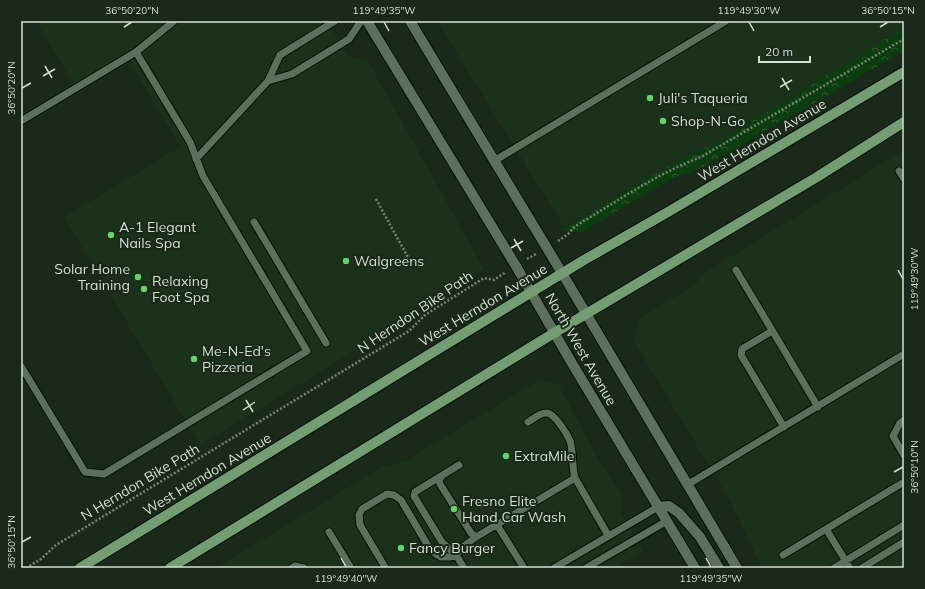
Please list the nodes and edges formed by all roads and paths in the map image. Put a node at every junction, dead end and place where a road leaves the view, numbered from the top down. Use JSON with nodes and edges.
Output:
{"nodes":[{"id":1,"x":174,"y":21,"type":"edge"},
{"id":2,"x":335,"y":21,"type":"edge"},
{"id":3,"x":361,"y":21,"type":"edge"},
{"id":4,"x":367,"y":21,"type":"edge"},
{"id":5,"x":410,"y":21,"type":"edge"},
{"id":6,"x":726,"y":21,"type":"edge"},
{"id":7,"x":904,"y":39,"type":"edge"},
{"id":8,"x":136,"y":52,"type":"junction"},
{"id":9,"x":904,"y":72,"type":"edge"},
{"id":10,"x":268,"y":81,"type":"junction"},
{"id":11,"x":21,"y":121,"type":"edge"},
{"id":12,"x":904,"y":122,"type":"edge"},
{"id":13,"x":196,"y":159,"type":"junction"},
{"id":14,"x":494,"y":161,"type":"junction"},
{"id":15,"x":899,"y":171,"type":"dead end"},
{"id":16,"x":904,"y":179,"type":"edge"},
{"id":17,"x":376,"y":199,"type":"dead end"},
{"id":18,"x":254,"y":222,"type":"dead end"},
{"id":19,"x":547,"y":248,"type":"junction"},
{"id":20,"x":425,"y":263,"type":"dead end"},
{"id":21,"x":516,"y":266,"type":"junction"},
{"id":22,"x":736,"y":270,"type":"dead end"},
{"id":23,"x":562,"y":273,"type":"junction"},
{"id":24,"x":532,"y":292,"type":"junction"},
{"id":25,"x":586,"y":314,"type":"junction"},
{"id":26,"x":772,"y":331,"type":"junction"},
{"id":27,"x":554,"y":333,"type":"junction"},
{"id":28,"x":326,"y":344,"type":"dead end"},
{"id":29,"x":904,"y":354,"type":"edge"},
{"id":30,"x":21,"y":366,"type":"edge"},
{"id":31,"x":818,"y":407,"type":"junction"},
{"id":32,"x":904,"y":420,"type":"edge"},
{"id":33,"x":528,"y":422,"type":"dead end"},
{"id":34,"x":784,"y":427,"type":"junction"},
{"id":35,"x":904,"y":455,"type":"edge"},
{"id":36,"x":459,"y":465,"type":"dead end"},
{"id":37,"x":442,"y":476,"type":"junction"},
{"id":38,"x":575,"y":478,"type":"junction"},
{"id":39,"x":904,"y":482,"type":"edge"},
{"id":40,"x":688,"y":485,"type":"junction"},
{"id":41,"x":658,"y":507,"type":"junction"},
{"id":42,"x":667,"y":521,"type":"junction"},
{"id":43,"x":497,"y":525,"type":"junction"},
{"id":44,"x":904,"y":525,"type":"edge"},
{"id":45,"x":826,"y":529,"type":"junction"},
{"id":46,"x":328,"y":532,"type":"dead end"},
{"id":47,"x":608,"y":535,"type":"junction"},
{"id":48,"x":476,"y":537,"type":"junction"},
{"id":49,"x":904,"y":542,"type":"edge"},
{"id":50,"x":456,"y":555,"type":"junction"},
{"id":51,"x":783,"y":555,"type":"dead end"},
{"id":52,"x":846,"y":561,"type":"junction"},
{"id":53,"x":385,"y":567,"type":"edge"},
{"id":54,"x":26,"y":568,"type":"edge"},
{"id":55,"x":80,"y":568,"type":"edge"},
{"id":56,"x":170,"y":568,"type":"edge"},
{"id":57,"x":292,"y":568,"type":"edge"},
{"id":58,"x":304,"y":568,"type":"edge"},
{"id":59,"x":350,"y":568,"type":"edge"},
{"id":60,"x":464,"y":568,"type":"edge"},
{"id":61,"x":524,"y":568,"type":"edge"},
{"id":62,"x":554,"y":568,"type":"edge"},
{"id":63,"x":586,"y":568,"type":"edge"},
{"id":64,"x":695,"y":568,"type":"edge"},
{"id":65,"x":719,"y":568,"type":"edge"},
{"id":66,"x":737,"y":568,"type":"edge"},
{"id":67,"x":834,"y":568,"type":"edge"},
{"id":68,"x":850,"y":568,"type":"edge"},
{"id":69,"x":862,"y":568,"type":"edge"}],
"edges":[{"from":1,"to":8,"type":"lane"},
{"from":2,"to":10,"type":"lane"},
{"from":3,"to":10,"type":"lane"},
{"from":4,"to":21,"type":"main road","name":"North West Avenue"},
{"from":5,"to":14,"type":"main road","name":"North West Avenue"},
{"from":6,"to":14,"type":"lane"},
{"from":7,"to":19,"type":"path","name":"N Herndon Bike Path"},
{"from":8,"to":11,"type":"lane"},
{"from":8,"to":13,"type":"lane"},
{"from":9,"to":23,"type":"main road","name":"West Herndon Avenue"},
{"from":10,"to":13,"type":"lane"},
{"from":12,"to":25,"type":"main road"},
{"from":13,"to":30,"type":"lane"},
{"from":14,"to":19,"type":"main road","name":"North West Avenue"},
{"from":15,"to":16,"type":"lane"},
{"from":17,"to":20,"type":"path"},
{"from":18,"to":28,"type":"lane"},
{"from":19,"to":21,"type":"path","name":"N Herndon Bike Path"},
{"from":19,"to":23,"type":"main road","name":"North West Avenue"},
{"from":21,"to":24,"type":"main road","name":"North West Avenue"},
{"from":21,"to":54,"type":"path","name":"N Herndon Bike Path"},
{"from":22,"to":26,"type":"lane"},
{"from":23,"to":24,"type":"main road","name":"West Herndon Avenue"},
{"from":23,"to":25,"type":"main road","name":"North West Avenue"},
{"from":24,"to":27,"type":"main road","name":"North West Avenue"},
{"from":24,"to":55,"type":"main road","name":"West Herndon Avenue"},
{"from":25,"to":27,"type":"main road"},
{"from":25,"to":40,"type":"main road","name":"North West Avenue"},
{"from":26,"to":31,"type":"lane"},
{"from":26,"to":34,"type":"lane"},
{"from":27,"to":41,"type":"main road","name":"North West Avenue"},
{"from":27,"to":56,"type":"main road"},
{"from":29,"to":31,"type":"lane"},
{"from":31,"to":34,"type":"lane"},
{"from":32,"to":35,"type":"lane"},
{"from":33,"to":38,"type":"lane"},
{"from":34,"to":40,"type":"lane"},
{"from":36,"to":37,"type":"lane"},
{"from":37,"to":48,"type":"lane"},
{"from":37,"to":50,"type":"lane"},
{"from":38,"to":43,"type":"lane"},
{"from":38,"to":47,"type":"lane"},
{"from":39,"to":45,"type":"lane"},
{"from":40,"to":66,"type":"main road","name":"North West Avenue"},
{"from":41,"to":42,"type":"main road","name":"North West Avenue"},
{"from":41,"to":47,"type":"lane"},
{"from":41,"to":65,"type":"main road"},
{"from":42,"to":63,"type":"lane"},
{"from":42,"to":64,"type":"main road","name":"North West Avenue"},
{"from":43,"to":48,"type":"lane"},
{"from":43,"to":61,"type":"lane"},
{"from":44,"to":52,"type":"lane"},
{"from":45,"to":51,"type":"lane"},
{"from":45,"to":52,"type":"lane"},
{"from":46,"to":59,"type":"lane"},
{"from":47,"to":62,"type":"lane"},
{"from":48,"to":50,"type":"lane"},
{"from":49,"to":69,"type":"lane"},
{"from":50,"to":53,"type":"lane"},
{"from":50,"to":60,"type":"lane"},
{"from":52,"to":67,"type":"lane"},
{"from":52,"to":68,"type":"lane"},
{"from":57,"to":58,"type":"lane"}]}
